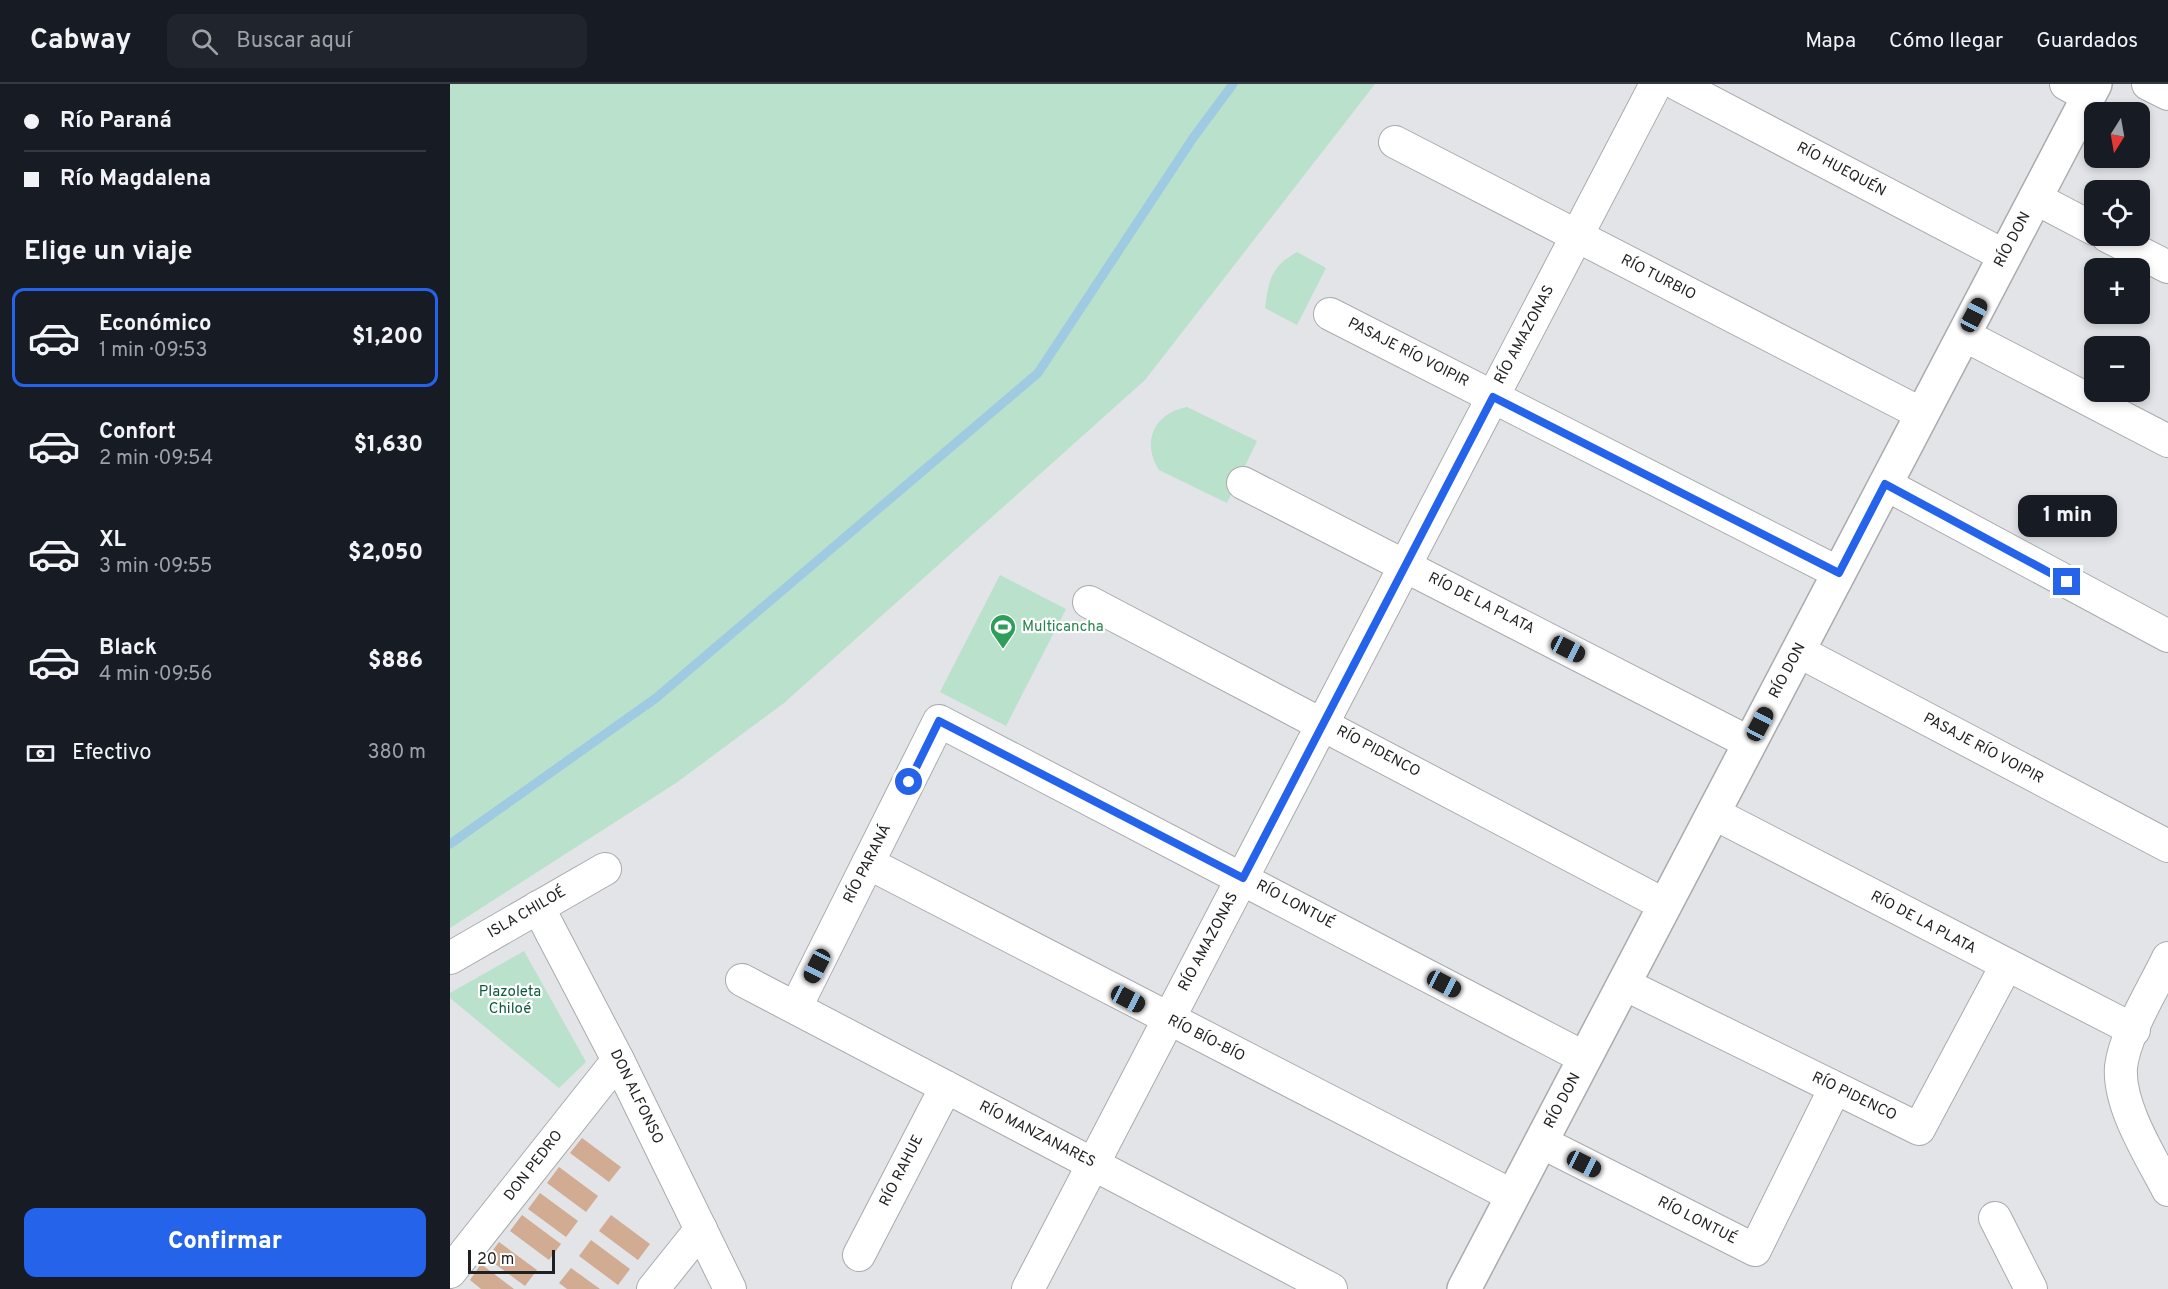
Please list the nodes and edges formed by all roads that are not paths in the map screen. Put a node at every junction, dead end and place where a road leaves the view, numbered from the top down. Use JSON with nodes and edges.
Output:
{"nodes":[{"id":1,"x":1656,"y":84,"type":"edge"},
{"id":2,"x":1677,"y":84,"type":"edge"},
{"id":3,"x":2148,"y":84,"type":"edge"},
{"id":4,"x":2083,"y":88,"type":"edge"},
{"id":5,"x":2168,"y":94,"type":"edge"},
{"id":6,"x":1395,"y":142,"type":"dead end"},
{"id":7,"x":2035,"y":198,"type":"junction"},
{"id":8,"x":2084,"y":224,"type":"edge"},
{"id":9,"x":1577,"y":236,"type":"junction"},
{"id":10,"x":2127,"y":246,"type":"edge"},
{"id":11,"x":2005,"y":256,"type":"junction"},
{"id":12,"x":2168,"y":267,"type":"edge"},
{"id":13,"x":1330,"y":314,"type":"dead end"},
{"id":14,"x":1964,"y":335,"type":"junction"},
{"id":15,"x":1493,"y":397,"type":"junction"},
{"id":16,"x":1922,"y":414,"type":"junction"},
{"id":17,"x":2168,"y":441,"type":"edge"},
{"id":18,"x":1243,"y":483,"type":"dead end"},
{"id":19,"x":1885,"y":484,"type":"junction"},
{"id":20,"x":1405,"y":566,"type":"junction"},
{"id":21,"x":1839,"y":573,"type":"junction"},
{"id":22,"x":1089,"y":602,"type":"dead end"},
{"id":23,"x":2168,"y":636,"type":"edge"},
{"id":24,"x":1798,"y":651,"type":"junction"},
{"id":25,"x":939,"y":721,"type":"joint"},
{"id":26,"x":1323,"y":723,"type":"junction"},
{"id":27,"x":1750,"y":743,"type":"junction"},
{"id":28,"x":1713,"y":813,"type":"junction"},
{"id":29,"x":2168,"y":846,"type":"edge"},
{"id":30,"x":868,"y":863,"type":"junction"},
{"id":31,"x":605,"y":869,"type":"dead end"},
{"id":32,"x":1243,"y":878,"type":"junction"},
{"id":33,"x":1665,"y":905,"type":"junction"},
{"id":34,"x":538,"y":907,"type":"junction"},
{"id":35,"x":450,"y":958,"type":"edge"},
{"id":36,"x":2168,"y":958,"type":"edge"},
{"id":37,"x":2006,"y":966,"type":"junction"},
{"id":38,"x":742,"y":980,"type":"dead end"},
{"id":39,"x":1624,"y":984,"type":"junction"},
{"id":40,"x":796,"y":1007,"type":"junction"},
{"id":41,"x":1168,"y":1020,"type":"junction"},
{"id":42,"x":2134,"y":1030,"type":"junction"},
{"id":43,"x":1585,"y":1058,"type":"junction"},
{"id":44,"x":618,"y":1060,"type":"junction"},
{"id":45,"x":946,"y":1087,"type":"junction"},
{"id":46,"x":1835,"y":1088,"type":"junction"},
{"id":47,"x":1541,"y":1142,"type":"junction"},
{"id":48,"x":2157,"y":1142,"type":"edge"},
{"id":49,"x":1094,"y":1164,"type":"junction"},
{"id":50,"x":2168,"y":1191,"type":"edge"},
{"id":51,"x":1513,"y":1196,"type":"junction"},
{"id":52,"x":1995,"y":1218,"type":"dead end"},
{"id":53,"x":701,"y":1229,"type":"junction"},
{"id":54,"x":859,"y":1255,"type":"dead end"},
{"id":55,"x":450,"y":1272,"type":"edge"},
{"id":56,"x":653,"y":1289,"type":"edge"},
{"id":57,"x":730,"y":1289,"type":"edge"},
{"id":58,"x":1028,"y":1289,"type":"edge"},
{"id":59,"x":1331,"y":1289,"type":"edge"},
{"id":60,"x":1464,"y":1289,"type":"edge"},
{"id":61,"x":2031,"y":1289,"type":"edge"}],
"edges":[{"from":1,"to":9,"type":"street","name":"RÍO AMAZONAS"},
{"from":2,"to":11,"type":"street","name":"RÍO HUEQUÉN"},
{"from":3,"to":5,"type":"street"},
{"from":4,"to":7,"type":"street","name":"RÍO DON"},
{"from":6,"to":9,"type":"street","name":"RÍO TURBIO"},
{"from":7,"to":8,"type":"street"},
{"from":7,"to":11,"type":"street","name":"RÍO DON"},
{"from":9,"to":15,"type":"street","name":"RÍO AMAZONAS"},
{"from":9,"to":16,"type":"street","name":"RÍO TURBIO"},
{"from":10,"to":12,"type":"street"},
{"from":11,"to":14,"type":"street","name":"RÍO DON"},
{"from":13,"to":15,"type":"street","name":"PASAJE RÍO VOIPIR"},
{"from":14,"to":16,"type":"street","name":"RÍO DON"},
{"from":14,"to":17,"type":"street"},
{"from":15,"to":20,"type":"street","name":"RÍO AMAZONAS"},
{"from":15,"to":21,"type":"street","name":"PASAJE RÍO VOIPIR"},
{"from":16,"to":19,"type":"street","name":"RÍO DON"},
{"from":18,"to":20,"type":"street","name":"RÍO DE LA PLATA"},
{"from":19,"to":21,"type":"street","name":"RÍO DON"},
{"from":19,"to":23,"type":"street"},
{"from":20,"to":26,"type":"street","name":"RÍO AMAZONAS"},
{"from":20,"to":27,"type":"street","name":"RÍO DE LA PLATA"},
{"from":21,"to":24,"type":"street","name":"RÍO DON"},
{"from":22,"to":26,"type":"street","name":"RÍO PIDENCO"},
{"from":24,"to":27,"type":"street","name":"RÍO DON"},
{"from":24,"to":29,"type":"street","name":"PASAJE RÍO VOIPIR"},
{"from":25,"to":30,"type":"street","name":"RÍO PARANÁ"},
{"from":25,"to":32,"type":"street","name":"RÍO LONTUÉ"},
{"from":26,"to":32,"type":"street","name":"RÍO AMAZONAS"},
{"from":26,"to":33,"type":"street","name":"RÍO PIDENCO"},
{"from":27,"to":28,"type":"street","name":"RÍO DON"},
{"from":28,"to":33,"type":"street","name":"RÍO DON"},
{"from":28,"to":37,"type":"street","name":"RÍO DE LA PLATA"},
{"from":30,"to":40,"type":"street","name":"RÍO PARANÁ"},
{"from":30,"to":41,"type":"street","name":"RÍO BÍO-BÍO"},
{"from":31,"to":34,"type":"street","name":"ISLA CHILOÉ"},
{"from":32,"to":41,"type":"street","name":"RÍO AMAZONAS"},
{"from":32,"to":43,"type":"street","name":"RÍO LONTUÉ"},
{"from":33,"to":39,"type":"street","name":"RÍO DON"},
{"from":34,"to":35,"type":"street","name":"ISLA CHILOÉ"},
{"from":34,"to":44,"type":"street","name":"DON ALFONSO"},
{"from":36,"to":42,"type":"street"},
{"from":37,"to":42,"type":"street","name":"RÍO DE LA PLATA"},
{"from":37,"to":46,"type":"street","name":"RÍO PIDENCO"},
{"from":38,"to":40,"type":"street","name":"RÍO MANZANARES"},
{"from":39,"to":43,"type":"street","name":"RÍO DON"},
{"from":39,"to":46,"type":"street","name":"RÍO PIDENCO"},
{"from":40,"to":45,"type":"street","name":"RÍO MANZANARES"},
{"from":41,"to":49,"type":"street","name":"RÍO AMAZONAS"},
{"from":41,"to":51,"type":"street","name":"RÍO BÍO-BÍO"},
{"from":42,"to":48,"type":"street"},
{"from":43,"to":47,"type":"street","name":"RÍO DON"},
{"from":44,"to":53,"type":"street","name":"DON ALFONSO"},
{"from":44,"to":55,"type":"street","name":"DON PEDRO"},
{"from":45,"to":49,"type":"street","name":"RÍO MANZANARES"},
{"from":45,"to":54,"type":"street","name":"RÍO RAHUE"},
{"from":46,"to":47,"type":"street","name":"RÍO LONTUÉ"},
{"from":47,"to":51,"type":"street","name":"RÍO DON"},
{"from":48,"to":50,"type":"street"},
{"from":49,"to":58,"type":"street","name":"RÍO AMAZONAS"},
{"from":49,"to":59,"type":"street","name":"RÍO MANZANARES"},
{"from":51,"to":60,"type":"street","name":"RÍO DON"},
{"from":52,"to":61,"type":"street"},
{"from":53,"to":56,"type":"street"},
{"from":53,"to":57,"type":"street","name":"DON ALFONSO"}]}
